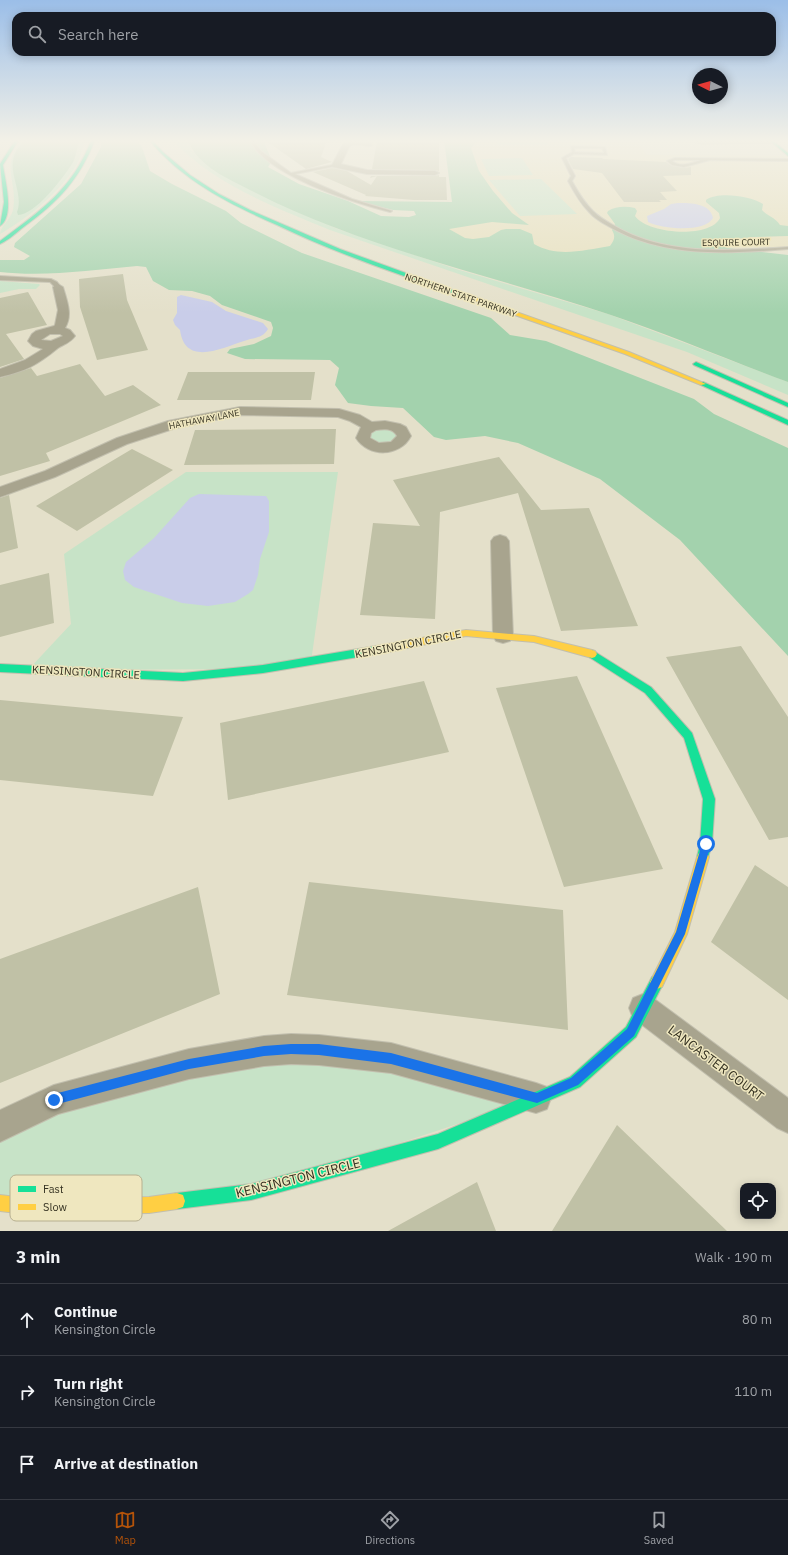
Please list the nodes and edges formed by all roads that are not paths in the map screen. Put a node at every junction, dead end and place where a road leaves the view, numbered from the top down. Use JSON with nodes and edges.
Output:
{"nodes":[{"id":1,"x":6,"y":197,"type":"edge"},
{"id":2,"x":56,"y":197,"type":"edge"},
{"id":3,"x":225,"y":197,"type":"edge"},
{"id":4,"x":345,"y":197,"type":"edge"},
{"id":5,"x":579,"y":197,"type":"edge"},
{"id":6,"x":390,"y":211,"type":"dead end"},
{"id":7,"x":0,"y":226,"type":"edge"},
{"id":8,"x":0,"y":243,"type":"edge"},
{"id":9,"x":788,"y":248,"type":"edge"},
{"id":10,"x":0,"y":278,"type":"edge"},
{"id":11,"x":58,"y":287,"type":"joint"},
{"id":12,"x":57,"y":330,"type":"junction"},
{"id":13,"x":55,"y":344,"type":"junction"},
{"id":14,"x":686,"y":361,"type":"dead end"},
{"id":15,"x":0,"y":373,"type":"edge"},
{"id":16,"x":788,"y":405,"type":"edge"},
{"id":17,"x":788,"y":423,"type":"edge"},
{"id":18,"x":370,"y":427,"type":"dead end"},
{"id":19,"x":0,"y":492,"type":"edge"},
{"id":20,"x":500,"y":541,"type":"dead end"},
{"id":21,"x":503,"y":636,"type":"junction"},
{"id":22,"x":0,"y":668,"type":"edge"},
{"id":23,"x":643,"y":1008,"type":"junction"},
{"id":24,"x":537,"y":1098,"type":"junction"},
{"id":25,"x":788,"y":1117,"type":"edge"},
{"id":26,"x":0,"y":1126,"type":"edge"},
{"id":27,"x":0,"y":1203,"type":"edge"},
{"id":28,"x":10,"y":1204,"type":"edge"},
{"id":29,"x":142,"y":1205,"type":"edge"}],
"edges":[{"from":1,"to":7,"type":"main road"},
{"from":2,"to":8,"type":"main road"},
{"from":3,"to":17,"type":"main road","name":"NORTHERN STATE PARKWAY"},
{"from":4,"to":6,"type":"lane"},
{"from":5,"to":9,"type":"lane","name":"ESQUIRE COURT"},
{"from":10,"to":11,"type":"lane"},
{"from":11,"to":12,"type":"street"},
{"from":12,"to":13,"type":"street"},
{"from":12,"to":13,"type":"street"},
{"from":13,"to":15,"type":"street"},
{"from":14,"to":16,"type":"main road"},
{"from":18,"to":19,"type":"street","name":"HATHAWAY LANE"},
{"from":20,"to":21,"type":"street"},
{"from":21,"to":22,"type":"main road","name":"KENSINGTON CIRCLE"},
{"from":21,"to":23,"type":"main road","name":"KENSINGTON CIRCLE"},
{"from":23,"to":24,"type":"main road","name":"KENSINGTON CIRCLE"},
{"from":23,"to":25,"type":"street","name":"LANCASTER COURT"},
{"from":24,"to":26,"type":"street"},
{"from":24,"to":29,"type":"main road","name":"KENSINGTON CIRCLE"},
{"from":27,"to":28,"type":"main road","name":"KENSINGTON CIRCLE"}]}
